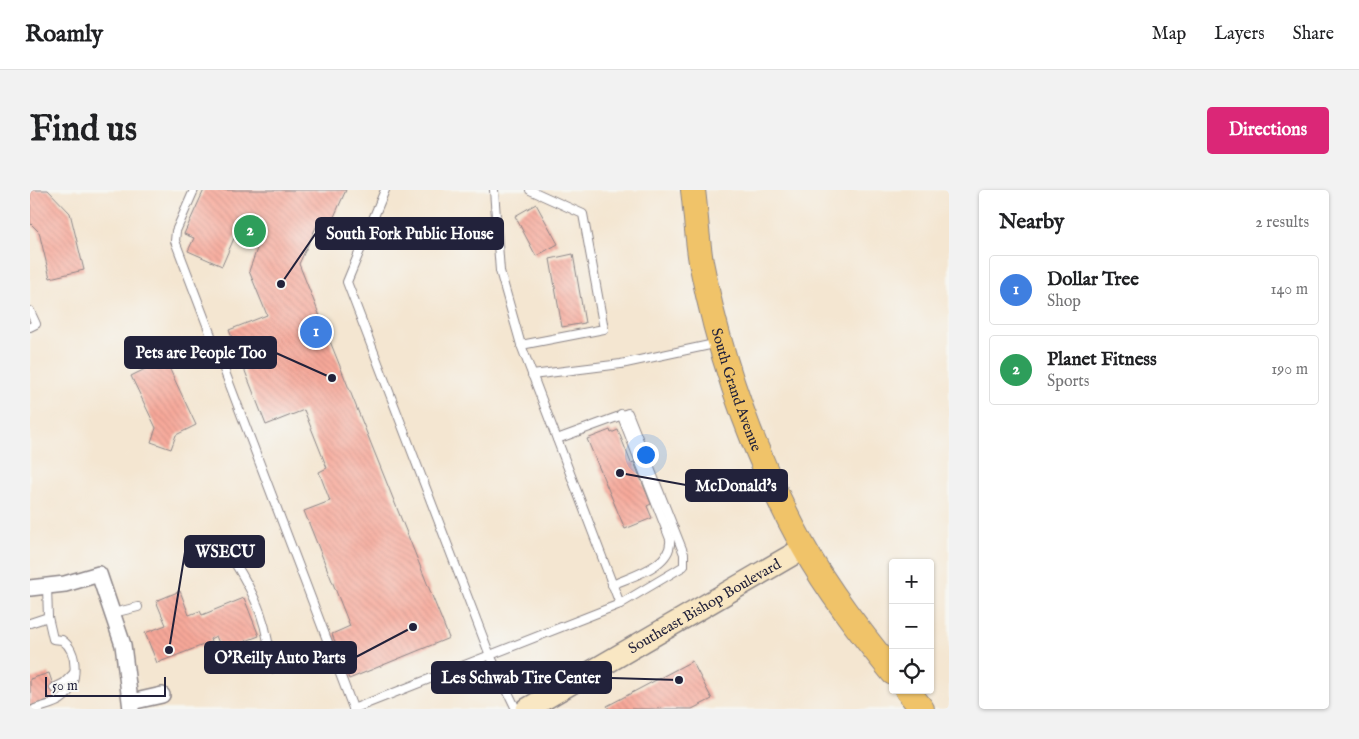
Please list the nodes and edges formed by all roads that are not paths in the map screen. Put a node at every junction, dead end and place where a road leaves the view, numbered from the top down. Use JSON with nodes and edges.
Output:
{"nodes":[{"id":1,"x":194,"y":190,"type":"edge"},
{"id":2,"x":385,"y":190,"type":"edge"},
{"id":3,"x":494,"y":190,"type":"edge"},
{"id":4,"x":530,"y":190,"type":"edge"},
{"id":5,"x":693,"y":190,"type":"edge"},
{"id":6,"x":30,"y":311,"type":"edge"},
{"id":7,"x":30,"y":327,"type":"edge"},
{"id":8,"x":721,"y":343,"type":"junction"},
{"id":9,"x":521,"y":345,"type":"junction"},
{"id":10,"x":532,"y":375,"type":"junction"},
{"id":11,"x":621,"y":414,"type":"junction"},
{"id":12,"x":557,"y":439,"type":"junction"},
{"id":13,"x":804,"y":548,"type":"junction"},
{"id":14,"x":235,"y":563,"type":"dead end"},
{"id":15,"x":612,"y":584,"type":"junction"},
{"id":16,"x":48,"y":587,"type":"junction"},
{"id":17,"x":30,"y":588,"type":"edge"},
{"id":18,"x":620,"y":604,"type":"junction"},
{"id":19,"x":138,"y":607,"type":"dead end"},
{"id":20,"x":113,"y":612,"type":"junction"},
{"id":21,"x":48,"y":617,"type":"junction"},
{"id":22,"x":30,"y":623,"type":"edge"},
{"id":23,"x":490,"y":654,"type":"junction"},
{"id":24,"x":889,"y":668,"type":"edge"},
{"id":25,"x":271,"y":669,"type":"dead end"},
{"id":26,"x":74,"y":673,"type":"junction"},
{"id":27,"x":54,"y":688,"type":"dead end"},
{"id":28,"x":910,"y":694,"type":"edge"},
{"id":29,"x":162,"y":695,"type":"dead end"},
{"id":30,"x":131,"y":706,"type":"edge"},
{"id":31,"x":353,"y":708,"type":"edge"},
{"id":32,"x":35,"y":709,"type":"edge"},
{"id":33,"x":516,"y":709,"type":"edge"},
{"id":34,"x":527,"y":709,"type":"edge"},
{"id":35,"x":922,"y":709,"type":"edge"}],
"edges":[{"from":1,"to":31,"type":"lane"},
{"from":2,"to":23,"type":"lane"},
{"from":3,"to":9,"type":"lane"},
{"from":4,"to":9,"type":"lane"},
{"from":5,"to":8,"type":"main road","name":"South Grand Avenue"},
{"from":6,"to":7,"type":"lane"},
{"from":8,"to":10,"type":"lane"},
{"from":8,"to":13,"type":"main road","name":"South Grand Avenue"},
{"from":9,"to":10,"type":"lane"},
{"from":10,"to":12,"type":"lane"},
{"from":11,"to":12,"type":"lane"},
{"from":11,"to":15,"type":"lane"},
{"from":11,"to":18,"type":"lane"},
{"from":12,"to":15,"type":"lane"},
{"from":13,"to":24,"type":"main road","name":"South Grand Avenue"},
{"from":13,"to":34,"type":"street","name":"Southeast Bishop Boulevard"},
{"from":14,"to":25,"type":"lane"},
{"from":15,"to":18,"type":"lane"},
{"from":16,"to":17,"type":"street"},
{"from":16,"to":20,"type":"street"},
{"from":16,"to":21,"type":"lane"},
{"from":18,"to":23,"type":"lane"},
{"from":19,"to":20,"type":"lane"},
{"from":20,"to":30,"type":"street"},
{"from":21,"to":22,"type":"lane"},
{"from":21,"to":26,"type":"lane"},
{"from":23,"to":31,"type":"lane"},
{"from":23,"to":33,"type":"lane"},
{"from":26,"to":27,"type":"lane"},
{"from":26,"to":32,"type":"lane"},
{"from":28,"to":35,"type":"main road"},
{"from":29,"to":30,"type":"street"}]}
